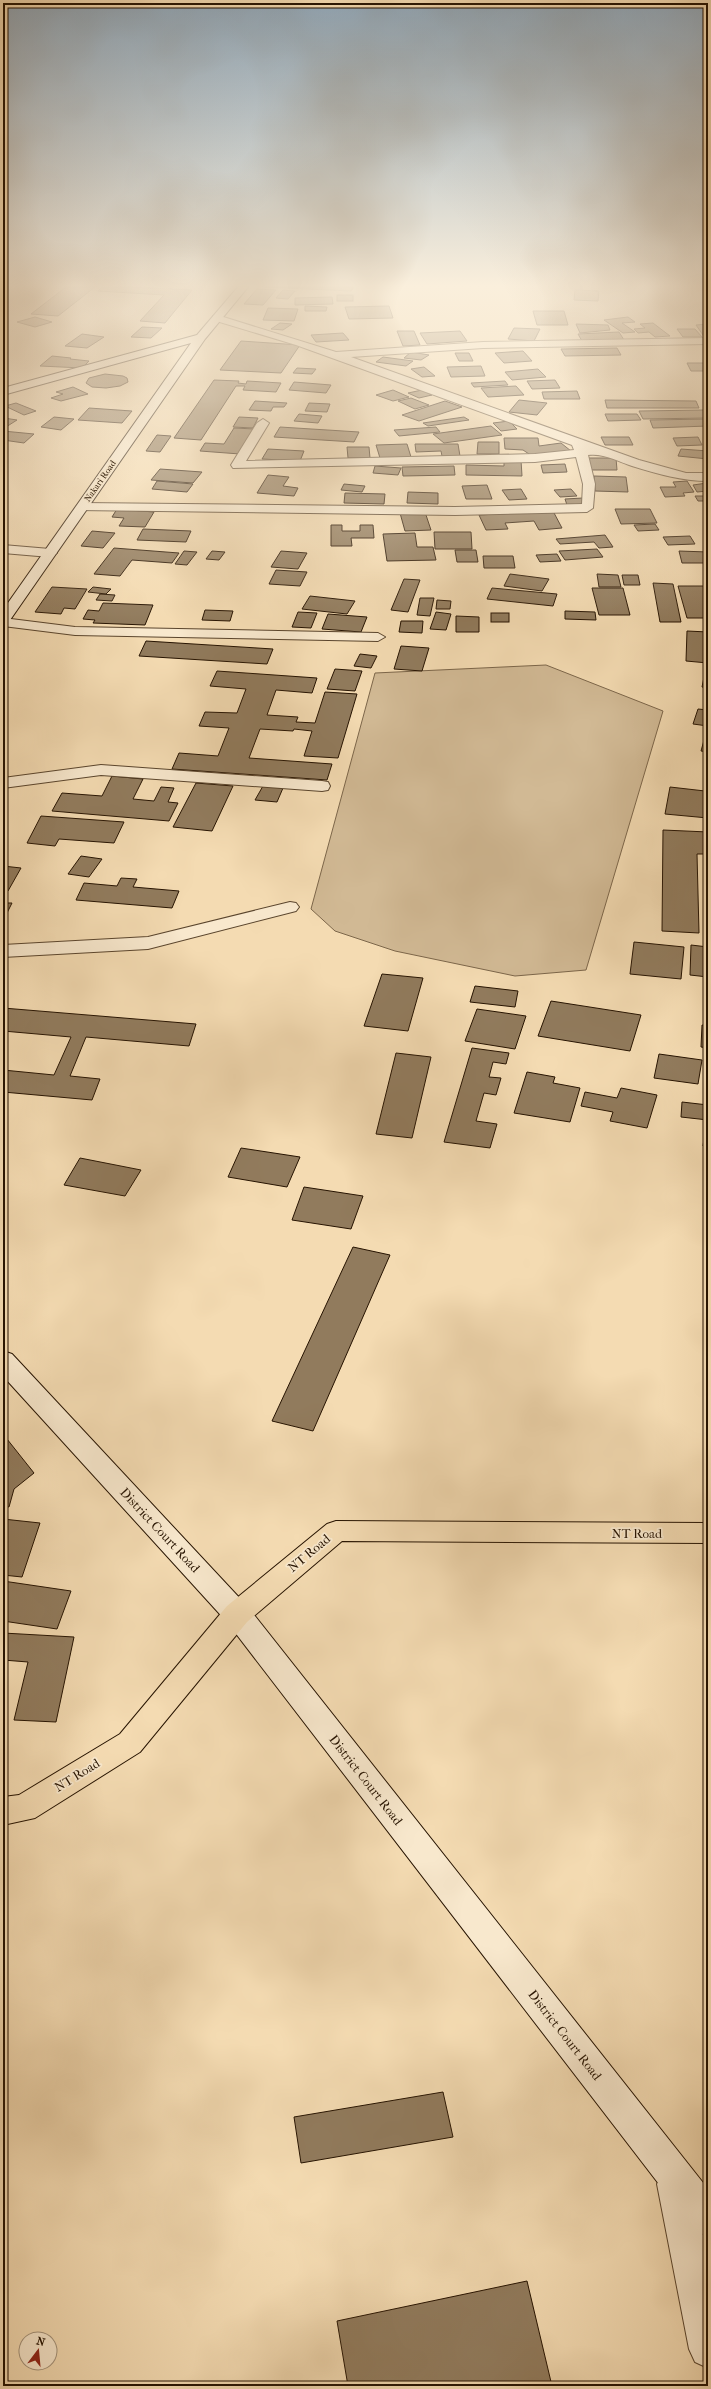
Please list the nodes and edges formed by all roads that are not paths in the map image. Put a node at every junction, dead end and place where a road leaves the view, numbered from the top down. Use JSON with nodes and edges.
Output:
{"nodes":[{"id":1,"x":158,"y":398,"type":"edge"},
{"id":2,"x":448,"y":398,"type":"edge"},
{"id":3,"x":263,"y":422,"type":"dead end"},
{"id":4,"x":580,"y":448,"type":"junction"},
{"id":5,"x":708,"y":477,"type":"edge"},
{"id":6,"x":82,"y":507,"type":"junction"},
{"id":7,"x":3,"y":549,"type":"edge"},
{"id":8,"x":50,"y":552,"type":"junction"},
{"id":9,"x":3,"y":621,"type":"edge"},
{"id":10,"x":378,"y":637,"type":"dead end"},
{"id":11,"x":3,"y":782,"type":"edge"},
{"id":12,"x":322,"y":786,"type":"dead end"},
{"id":13,"x":290,"y":907,"type":"dead end"},
{"id":14,"x":3,"y":951,"type":"edge"},
{"id":15,"x":3,"y":1360,"type":"edge"},
{"id":16,"x":708,"y":1533,"type":"edge"},
{"id":17,"x":236,"y":1614,"type":"junction"},
{"id":18,"x":3,"y":1810,"type":"edge"},
{"id":19,"x":673,"y":2173,"type":"junction"},
{"id":20,"x":708,"y":2218,"type":"edge"},
{"id":21,"x":708,"y":2349,"type":"edge"}],
"edges":[{"from":1,"to":6,"type":"street","name":"Nakari Road"},
{"from":2,"to":4,"type":"street"},
{"from":3,"to":4,"type":"street"},
{"from":4,"to":5,"type":"street"},
{"from":4,"to":6,"type":"street"},
{"from":6,"to":8,"type":"street","name":"Nakari Road"},
{"from":7,"to":8,"type":"street"},
{"from":8,"to":9,"type":"street","name":"Nakari Road"},
{"from":9,"to":10,"type":"street"},
{"from":11,"to":12,"type":"street"},
{"from":13,"to":14,"type":"street"},
{"from":15,"to":17,"type":"street","name":"District Court Road"},
{"from":16,"to":17,"type":"main road","name":"NT Road"},
{"from":17,"to":18,"type":"main road","name":"NT Road"},
{"from":17,"to":19,"type":"street","name":"District Court Road"},
{"from":19,"to":20,"type":"street","name":"District Court Road"},
{"from":19,"to":21,"type":"street"}]}
